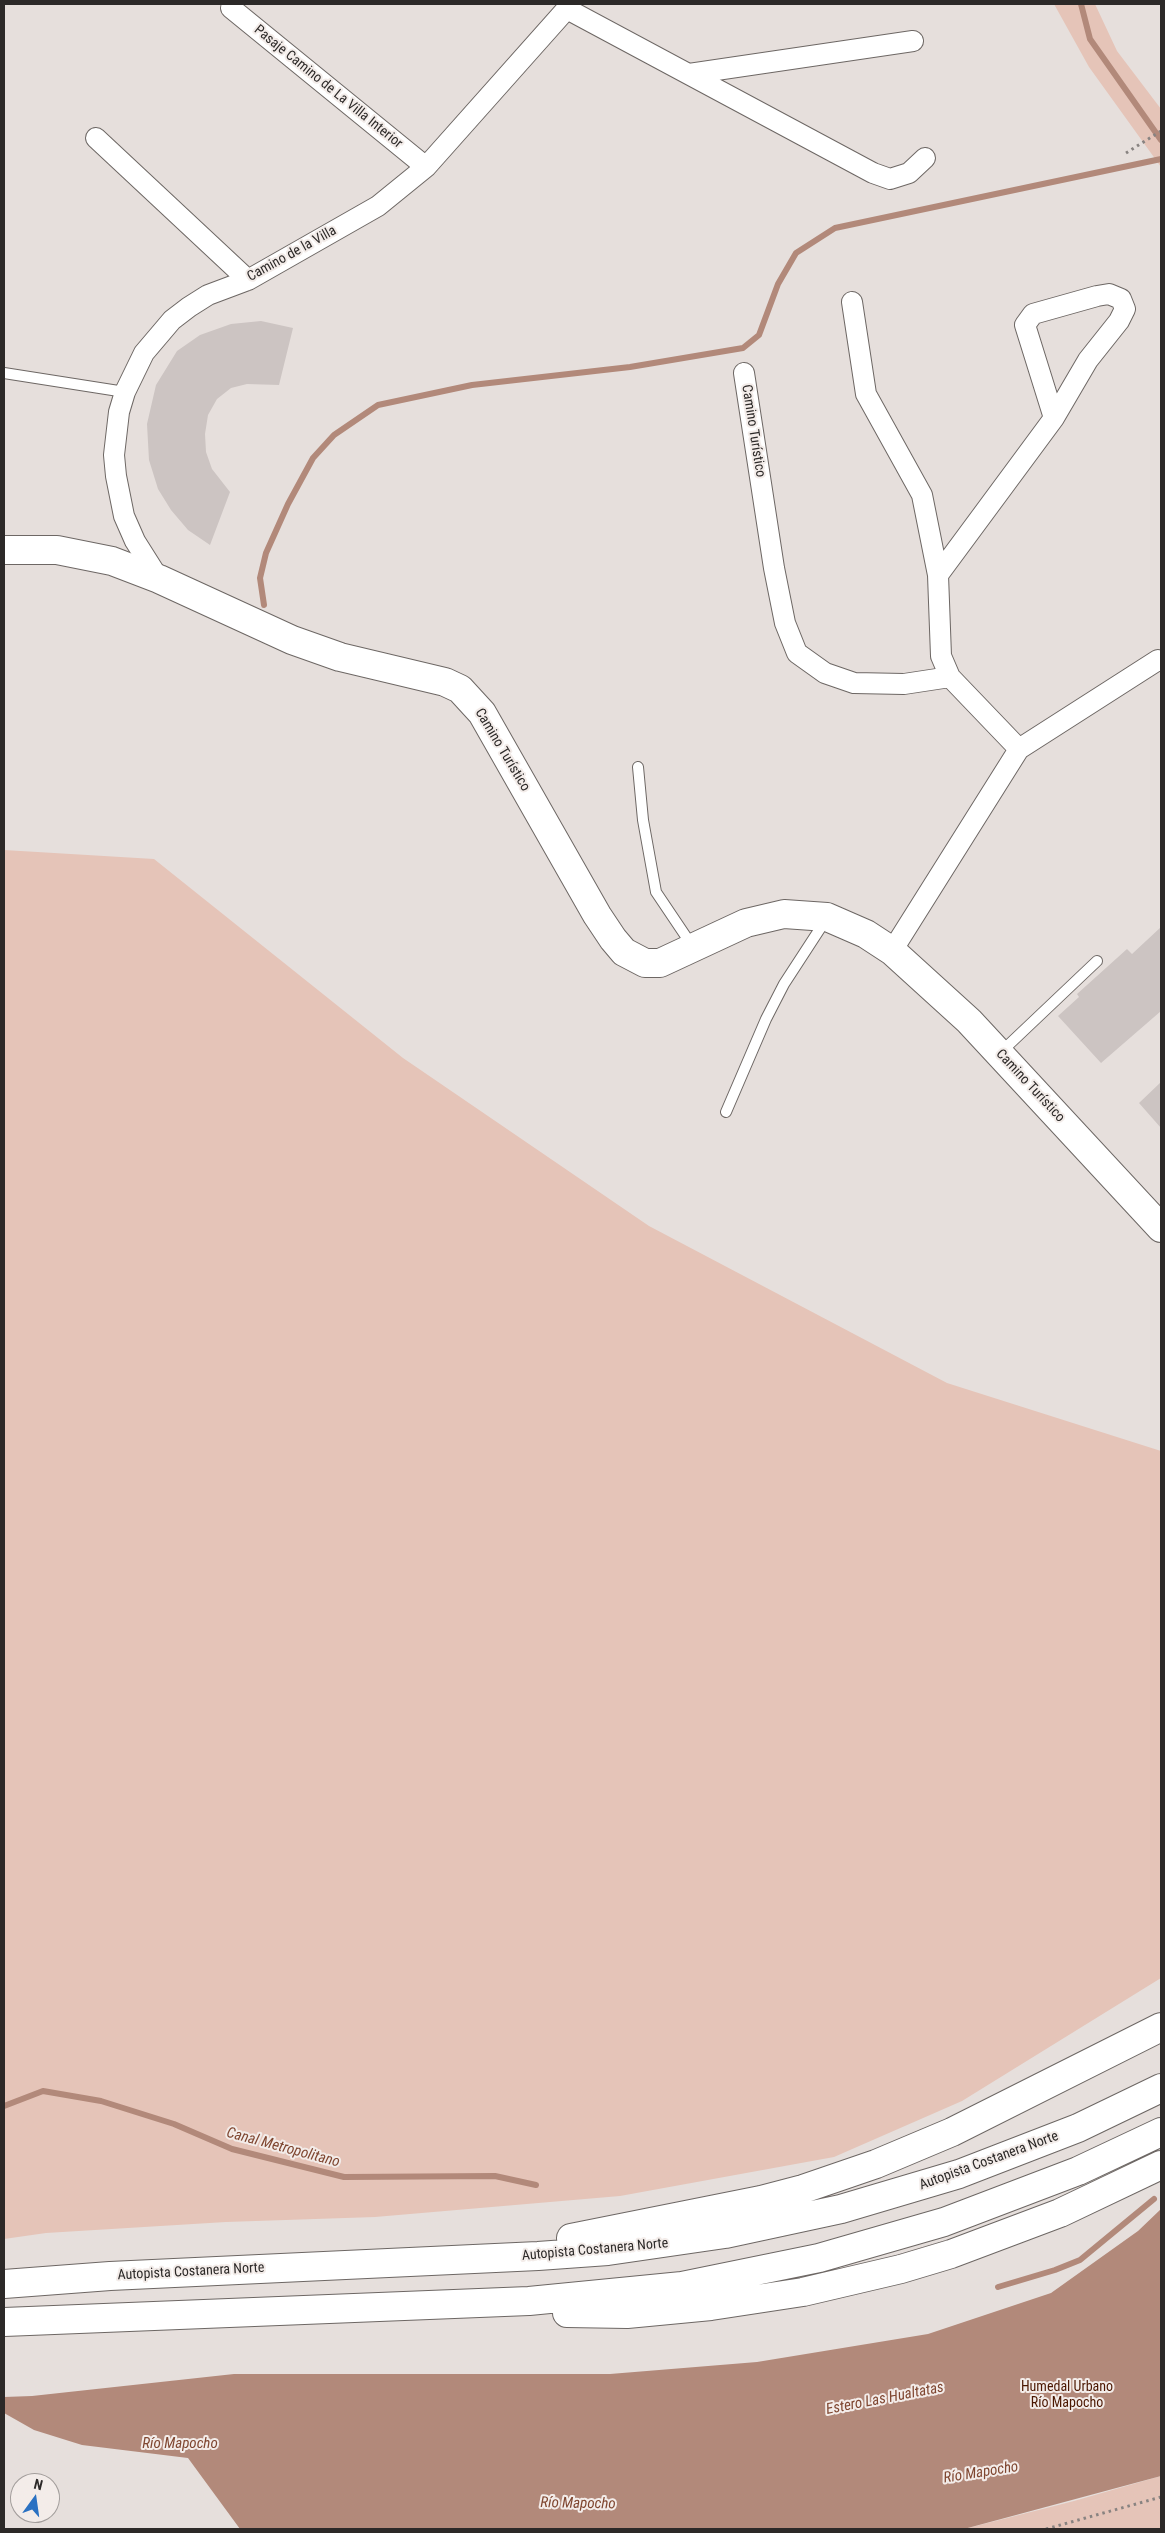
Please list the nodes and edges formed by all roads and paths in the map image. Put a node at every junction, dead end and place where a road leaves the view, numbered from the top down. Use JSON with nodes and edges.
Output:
{"nodes":[{"id":1,"x":569,"y":6,"type":"edge"},
{"id":2,"x":231,"y":8,"type":"dead end"},
{"id":3,"x":913,"y":41,"type":"dead end"},
{"id":4,"x":689,"y":74,"type":"junction"},
{"id":5,"x":1161,"y":131,"type":"edge"},
{"id":6,"x":96,"y":138,"type":"dead end"},
{"id":7,"x":1126,"y":153,"type":"dead end"},
{"id":8,"x":925,"y":158,"type":"dead end"},
{"id":9,"x":426,"y":167,"type":"junction"},
{"id":10,"x":248,"y":280,"type":"junction"},
{"id":11,"x":852,"y":302,"type":"dead end"},
{"id":12,"x":4,"y":373,"type":"edge"},
{"id":13,"x":744,"y":373,"type":"dead end"},
{"id":14,"x":125,"y":392,"type":"junction"},
{"id":15,"x":1054,"y":418,"type":"junction"},
{"id":16,"x":135,"y":542,"type":"junction"},
{"id":17,"x":4,"y":550,"type":"edge"},
{"id":18,"x":112,"y":560,"type":"junction"},
{"id":19,"x":938,"y":575,"type":"junction"},
{"id":20,"x":159,"y":579,"type":"junction"},
{"id":21,"x":1161,"y":661,"type":"edge"},
{"id":22,"x":950,"y":677,"type":"junction"},
{"id":23,"x":1019,"y":749,"type":"junction"},
{"id":24,"x":638,"y":767,"type":"dead end"},
{"id":25,"x":827,"y":917,"type":"junction"},
{"id":26,"x":694,"y":948,"type":"junction"},
{"id":27,"x":892,"y":950,"type":"junction"},
{"id":28,"x":1097,"y":961,"type":"dead end"},
{"id":29,"x":1000,"y":1053,"type":"junction"},
{"id":30,"x":726,"y":1112,"type":"dead end"},
{"id":31,"x":1161,"y":1228,"type":"edge"},
{"id":32,"x":1161,"y":2027,"type":"edge"},
{"id":33,"x":1161,"y":2088,"type":"edge"},
{"id":34,"x":1161,"y":2132,"type":"edge"},
{"id":35,"x":1161,"y":2165,"type":"edge"},
{"id":36,"x":454,"y":2260,"type":"junction"},
{"id":37,"x":4,"y":2284,"type":"edge"},
{"id":38,"x":453,"y":2304,"type":"junction"},
{"id":39,"x":4,"y":2322,"type":"edge"},
{"id":40,"x":1161,"y":2497,"type":"edge"},
{"id":41,"x":1046,"y":2529,"type":"edge"}],
"edges":[{"from":1,"to":4,"type":"street"},
{"from":1,"to":9,"type":"street","name":"Camino de la Villa"},
{"from":2,"to":9,"type":"street","name":"Pasaje Camino de La Villa Interior"},
{"from":3,"to":4,"type":"street"},
{"from":4,"to":8,"type":"street"},
{"from":5,"to":7,"type":"path"},
{"from":6,"to":10,"type":"street"},
{"from":9,"to":10,"type":"street","name":"Camino de la Villa"},
{"from":10,"to":14,"type":"street","name":"Camino de la Villa"},
{"from":11,"to":19,"type":"street"},
{"from":12,"to":14,"type":"lane"},
{"from":13,"to":22,"type":"street","name":"Camino Turístico"},
{"from":14,"to":16,"type":"street","name":"Camino de la Villa"},
{"from":15,"to":15,"type":"street"},
{"from":15,"to":19,"type":"street"},
{"from":16,"to":18,"type":"street"},
{"from":16,"to":20,"type":"street","name":"Camino de la Villa"},
{"from":17,"to":18,"type":"main road","name":"Camino Turístico"},
{"from":18,"to":20,"type":"main road","name":"Camino Turístico"},
{"from":19,"to":22,"type":"street"},
{"from":20,"to":26,"type":"main road","name":"Camino Turístico"},
{"from":21,"to":23,"type":"street"},
{"from":22,"to":23,"type":"street"},
{"from":23,"to":27,"type":"street"},
{"from":24,"to":26,"type":"lane"},
{"from":25,"to":26,"type":"main road","name":"Camino Turístico"},
{"from":25,"to":27,"type":"main road","name":"Camino Turístico"},
{"from":25,"to":30,"type":"lane"},
{"from":27,"to":29,"type":"main road","name":"Camino Turístico"},
{"from":28,"to":29,"type":"lane"},
{"from":29,"to":31,"type":"main road","name":"Camino Turístico"},
{"from":32,"to":36,"type":"main road"},
{"from":33,"to":36,"type":"main road","name":"Autopista Costanera Norte"},
{"from":34,"to":38,"type":"main road"},
{"from":35,"to":38,"type":"main road"},
{"from":36,"to":37,"type":"main road","name":"Autopista Costanera Norte"},
{"from":38,"to":39,"type":"main road"},
{"from":40,"to":41,"type":"path"}]}
